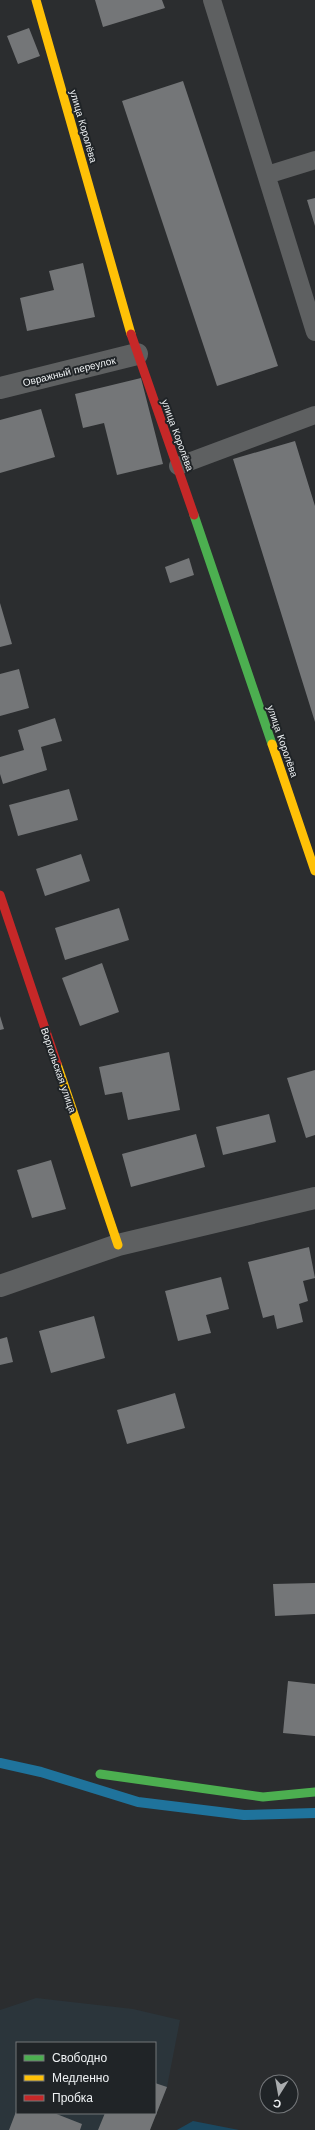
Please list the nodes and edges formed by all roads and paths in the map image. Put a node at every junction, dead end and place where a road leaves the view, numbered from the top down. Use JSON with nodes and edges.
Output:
{"nodes":[{"id":1,"x":36,"y":0,"type":"edge"},
{"id":2,"x":212,"y":0,"type":"edge"},
{"id":3,"x":315,"y":160,"type":"edge"},
{"id":4,"x":267,"y":175,"type":"junction"},
{"id":5,"x":315,"y":332,"type":"edge"},
{"id":6,"x":137,"y":354,"type":"junction"},
{"id":7,"x":0,"y":388,"type":"edge"},
{"id":8,"x":315,"y":415,"type":"edge"},
{"id":9,"x":178,"y":466,"type":"junction"},
{"id":10,"x":315,"y":871,"type":"edge"},
{"id":11,"x":0,"y":895,"type":"edge"},
{"id":12,"x":315,"y":1198,"type":"edge"},
{"id":13,"x":118,"y":1245,"type":"junction"},
{"id":14,"x":0,"y":1286,"type":"edge"},
{"id":15,"x":100,"y":1774,"type":"dead end"},
{"id":16,"x":315,"y":1792,"type":"edge"}],
"edges":[{"from":1,"to":6,"type":"street","name":"улица Королёва"},
{"from":2,"to":4,"type":"lane"},
{"from":3,"to":4,"type":"lane"},
{"from":4,"to":5,"type":"lane"},
{"from":6,"to":7,"type":"street","name":"Овражный переулок"},
{"from":6,"to":9,"type":"street","name":"улица Королёва"},
{"from":8,"to":9,"type":"lane"},
{"from":9,"to":10,"type":"street","name":"улица Королёва"},
{"from":11,"to":13,"type":"street","name":"Воргольская улица"},
{"from":12,"to":13,"type":"street"},
{"from":13,"to":14,"type":"street"},
{"from":15,"to":16,"type":"street"}]}
